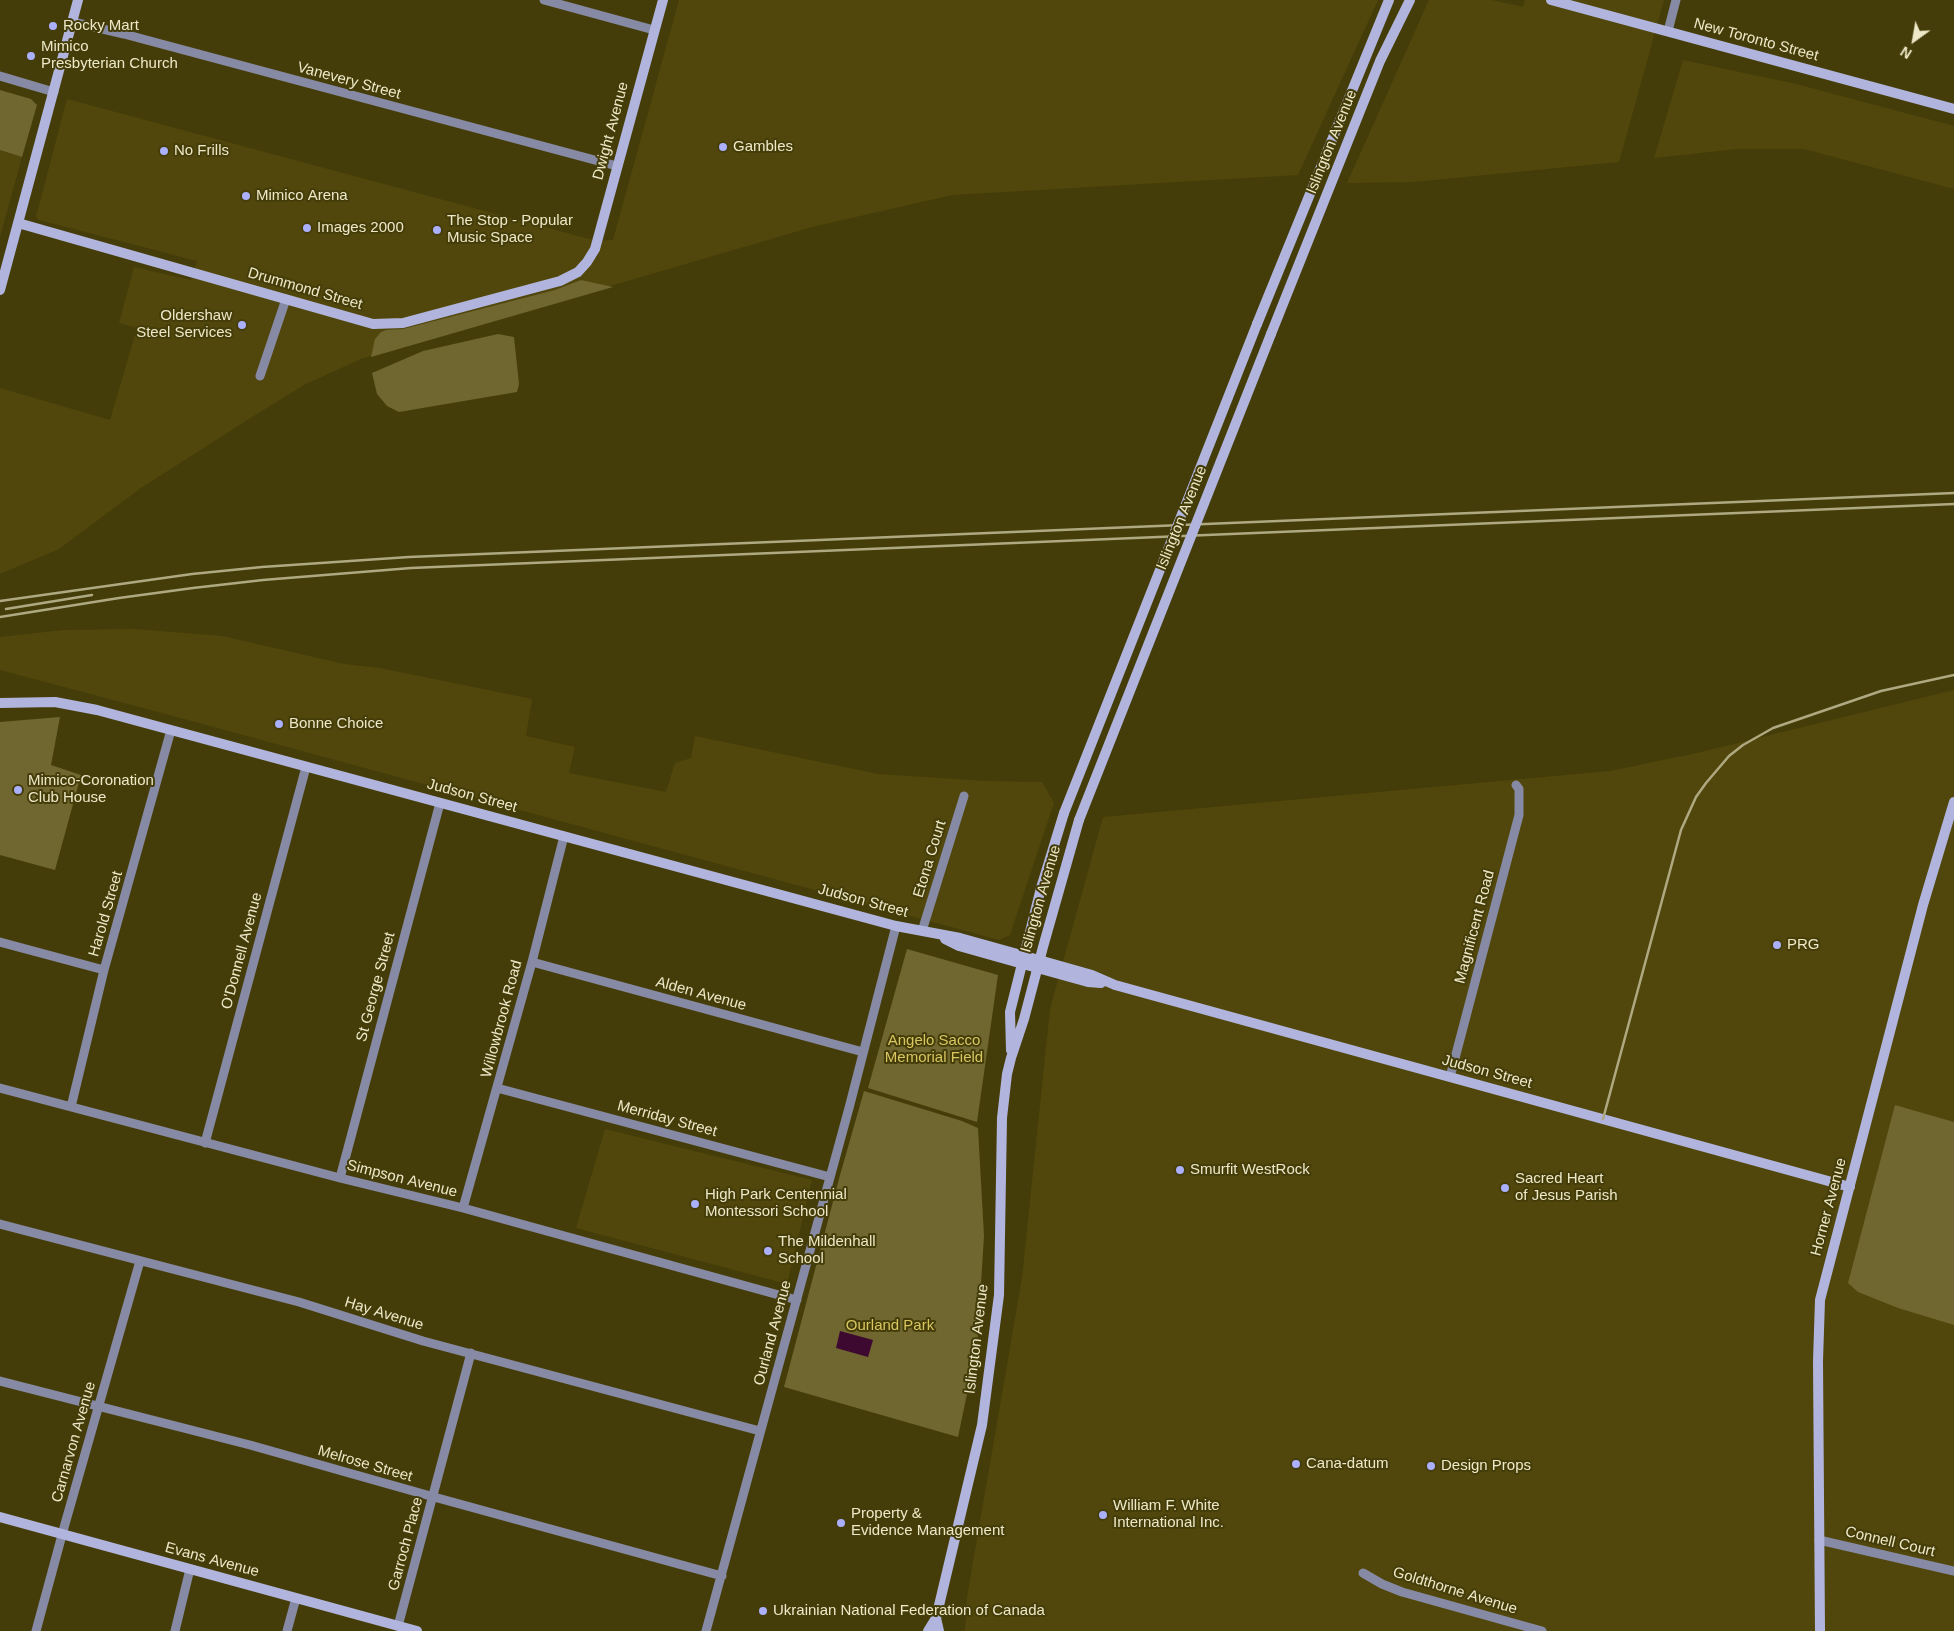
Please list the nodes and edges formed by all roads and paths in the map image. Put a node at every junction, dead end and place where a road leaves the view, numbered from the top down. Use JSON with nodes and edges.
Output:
{"nodes":[{"id":1,"x":78,"y":0,"type":"edge"},
{"id":2,"x":544,"y":0,"type":"edge"},
{"id":3,"x":663,"y":0,"type":"edge"},
{"id":4,"x":1389,"y":0,"type":"edge"},
{"id":5,"x":1410,"y":0,"type":"edge"},
{"id":6,"x":1551,"y":0,"type":"edge"},
{"id":7,"x":1676,"y":0,"type":"edge"},
{"id":8,"x":73,"y":22,"type":"junction"},
{"id":9,"x":654,"y":30,"type":"junction"},
{"id":10,"x":1668,"y":32,"type":"junction"},
{"id":11,"x":0,"y":76,"type":"edge"},
{"id":12,"x":54,"y":92,"type":"junction"},
{"id":13,"x":1954,"y":109,"type":"edge"},
{"id":14,"x":618,"y":166,"type":"junction"},
{"id":15,"x":18,"y":223,"type":"junction"},
{"id":16,"x":583,"y":267,"type":"joint"},
{"id":17,"x":0,"y":290,"type":"edge"},
{"id":18,"x":286,"y":299,"type":"junction"},
{"id":19,"x":260,"y":376,"type":"dead end"},
{"id":20,"x":0,"y":703,"type":"edge"},
{"id":21,"x":171,"y":730,"type":"junction"},
{"id":22,"x":306,"y":767,"type":"junction"},
{"id":23,"x":1516,"y":785,"type":"dead end"},
{"id":24,"x":964,"y":796,"type":"dead end"},
{"id":25,"x":1954,"y":802,"type":"edge"},
{"id":26,"x":440,"y":803,"type":"junction"},
{"id":27,"x":564,"y":836,"type":"junction"},
{"id":28,"x":896,"y":926,"type":"junction"},
{"id":29,"x":922,"y":931,"type":"junction"},
{"id":30,"x":0,"y":942,"type":"edge"},
{"id":31,"x":1024,"y":960,"type":"junction"},
{"id":32,"x":532,"y":962,"type":"junction"},
{"id":33,"x":1038,"y":964,"type":"junction"},
{"id":34,"x":104,"y":970,"type":"junction"},
{"id":35,"x":863,"y":1052,"type":"junction"},
{"id":36,"x":1011,"y":1058,"type":"junction"},
{"id":37,"x":1450,"y":1077,"type":"junction"},
{"id":38,"x":0,"y":1088,"type":"edge"},
{"id":39,"x":497,"y":1088,"type":"junction"},
{"id":40,"x":71,"y":1107,"type":"junction"},
{"id":41,"x":205,"y":1143,"type":"junction"},
{"id":42,"x":830,"y":1177,"type":"junction"},
{"id":43,"x":340,"y":1178,"type":"junction"},
{"id":44,"x":1850,"y":1187,"type":"junction"},
{"id":45,"x":463,"y":1208,"type":"junction"},
{"id":46,"x":0,"y":1224,"type":"edge"},
{"id":47,"x":140,"y":1261,"type":"junction"},
{"id":48,"x":796,"y":1300,"type":"junction"},
{"id":49,"x":471,"y":1353,"type":"junction"},
{"id":50,"x":0,"y":1381,"type":"edge"},
{"id":51,"x":98,"y":1407,"type":"junction"},
{"id":52,"x":760,"y":1431,"type":"junction"},
{"id":53,"x":434,"y":1497,"type":"junction"},
{"id":54,"x":0,"y":1517,"type":"edge"},
{"id":55,"x":62,"y":1534,"type":"junction"},
{"id":56,"x":1819,"y":1540,"type":"junction"},
{"id":57,"x":190,"y":1569,"type":"junction"},
{"id":58,"x":1954,"y":1571,"type":"edge"},
{"id":59,"x":1363,"y":1572,"type":"dead end"},
{"id":60,"x":722,"y":1576,"type":"junction"},
{"id":61,"x":296,"y":1598,"type":"junction"},
{"id":62,"x":936,"y":1618,"type":"junction"},
{"id":63,"x":398,"y":1626,"type":"junction"},
{"id":64,"x":36,"y":1631,"type":"edge"},
{"id":65,"x":175,"y":1631,"type":"edge"},
{"id":66,"x":287,"y":1631,"type":"edge"},
{"id":67,"x":417,"y":1631,"type":"edge"},
{"id":68,"x":706,"y":1631,"type":"edge"},
{"id":69,"x":928,"y":1631,"type":"edge"},
{"id":70,"x":939,"y":1631,"type":"edge"},
{"id":71,"x":1542,"y":1631,"type":"edge"},
{"id":72,"x":1820,"y":1631,"type":"edge"}],
"edges":[{"from":1,"to":8,"type":"main road"},
{"from":2,"to":9,"type":"street"},
{"from":3,"to":9,"type":"main road","name":"Dwight Avenue"},
{"from":4,"to":31,"type":"main road","name":"Islington Avenue","bridge":true},
{"from":5,"to":33,"type":"main road","name":"Islington Avenue","bridge":true},
{"from":6,"to":10,"type":"main road","name":"New Toronto Street"},
{"from":7,"to":10,"type":"street"},
{"from":8,"to":12,"type":"main road"},
{"from":8,"to":14,"type":"street","name":"Vanevery Street"},
{"from":9,"to":14,"type":"main road","name":"Dwight Avenue"},
{"from":10,"to":13,"type":"main road","name":"New Toronto Street"},
{"from":11,"to":12,"type":"street"},
{"from":12,"to":15,"type":"main road"},
{"from":14,"to":16,"type":"main road","name":"Dwight Avenue"},
{"from":15,"to":17,"type":"main road"},
{"from":15,"to":18,"type":"main road","name":"Drummond Street"},
{"from":16,"to":18,"type":"main road","name":"Drummond Street"},
{"from":18,"to":19,"type":"street"},
{"from":20,"to":21,"type":"main road","name":"Judson Street"},
{"from":21,"to":22,"type":"main road","name":"Judson Street"},
{"from":21,"to":34,"type":"street","name":"Harold Street"},
{"from":22,"to":26,"type":"main road","name":"Judson Street"},
{"from":22,"to":41,"type":"street","name":"O'Donnell Avenue"},
{"from":23,"to":37,"type":"street","name":"Magnificent Road"},
{"from":24,"to":29,"type":"street","name":"Etona Court"},
{"from":25,"to":44,"type":"main road","name":"Horner Avenue"},
{"from":26,"to":27,"type":"main road","name":"Judson Street"},
{"from":26,"to":43,"type":"street","name":"St George Street"},
{"from":27,"to":28,"type":"main road","name":"Judson Street"},
{"from":27,"to":32,"type":"street","name":"Willowbrook Road"},
{"from":28,"to":29,"type":"main road","name":"Judson Street"},
{"from":28,"to":35,"type":"street","name":"Ourland Avenue"},
{"from":29,"to":31,"type":"main road","name":"Judson Street"},
{"from":30,"to":34,"type":"street"},
{"from":31,"to":33,"type":"main road","name":"Judson Street"},
{"from":31,"to":36,"type":"main road","name":"Islington Avenue"},
{"from":32,"to":35,"type":"street","name":"Alden Avenue"},
{"from":32,"to":39,"type":"street","name":"Willowbrook Road"},
{"from":33,"to":36,"type":"main road","name":"Islington Avenue"},
{"from":33,"to":37,"type":"main road","name":"Judson Street"},
{"from":34,"to":40,"type":"street","name":"Harold Street"},
{"from":35,"to":42,"type":"street","name":"Ourland Avenue"},
{"from":36,"to":62,"type":"main road","name":"Islington Avenue"},
{"from":37,"to":44,"type":"main road","name":"Judson Street"},
{"from":38,"to":40,"type":"street","name":"Simpson Avenue"},
{"from":39,"to":42,"type":"street","name":"Merriday Street"},
{"from":39,"to":45,"type":"street","name":"Willowbrook Road"},
{"from":40,"to":41,"type":"street","name":"Simpson Avenue"},
{"from":41,"to":43,"type":"street","name":"Simpson Avenue"},
{"from":42,"to":48,"type":"street","name":"Ourland Avenue"},
{"from":43,"to":45,"type":"street","name":"Simpson Avenue"},
{"from":44,"to":56,"type":"main road","name":"Horner Avenue"},
{"from":45,"to":48,"type":"street","name":"Simpson Avenue"},
{"from":46,"to":47,"type":"street","name":"Hay Avenue"},
{"from":47,"to":49,"type":"street","name":"Hay Avenue"},
{"from":47,"to":51,"type":"street","name":"Carnarvon Avenue"},
{"from":48,"to":52,"type":"street","name":"Ourland Avenue"},
{"from":49,"to":52,"type":"street","name":"Hay Avenue"},
{"from":49,"to":53,"type":"street","name":"Garroch Place"},
{"from":50,"to":51,"type":"street","name":"Melrose Street"},
{"from":51,"to":53,"type":"street","name":"Melrose Street"},
{"from":51,"to":55,"type":"street","name":"Carnarvon Avenue"},
{"from":52,"to":60,"type":"street","name":"Ourland Avenue"},
{"from":53,"to":60,"type":"street","name":"Melrose Street"},
{"from":53,"to":63,"type":"street","name":"Garroch Place"},
{"from":54,"to":55,"type":"main road","name":"Evans Avenue"},
{"from":55,"to":57,"type":"main road","name":"Evans Avenue"},
{"from":55,"to":64,"type":"street","name":"Carnarvon Avenue"},
{"from":56,"to":58,"type":"street","name":"Connell Court"},
{"from":56,"to":72,"type":"main road","name":"Horner Avenue"},
{"from":57,"to":61,"type":"main road","name":"Evans Avenue"},
{"from":57,"to":65,"type":"street"},
{"from":59,"to":71,"type":"street","name":"Goldthorne Avenue"},
{"from":60,"to":68,"type":"street","name":"Ourland Avenue"},
{"from":61,"to":63,"type":"main road","name":"Evans Avenue"},
{"from":61,"to":66,"type":"street"},
{"from":62,"to":69,"type":"main road","name":"Islington Avenue"},
{"from":62,"to":70,"type":"main road","name":"Islington Avenue"},
{"from":63,"to":67,"type":"main road","name":"Evans Avenue"}]}
